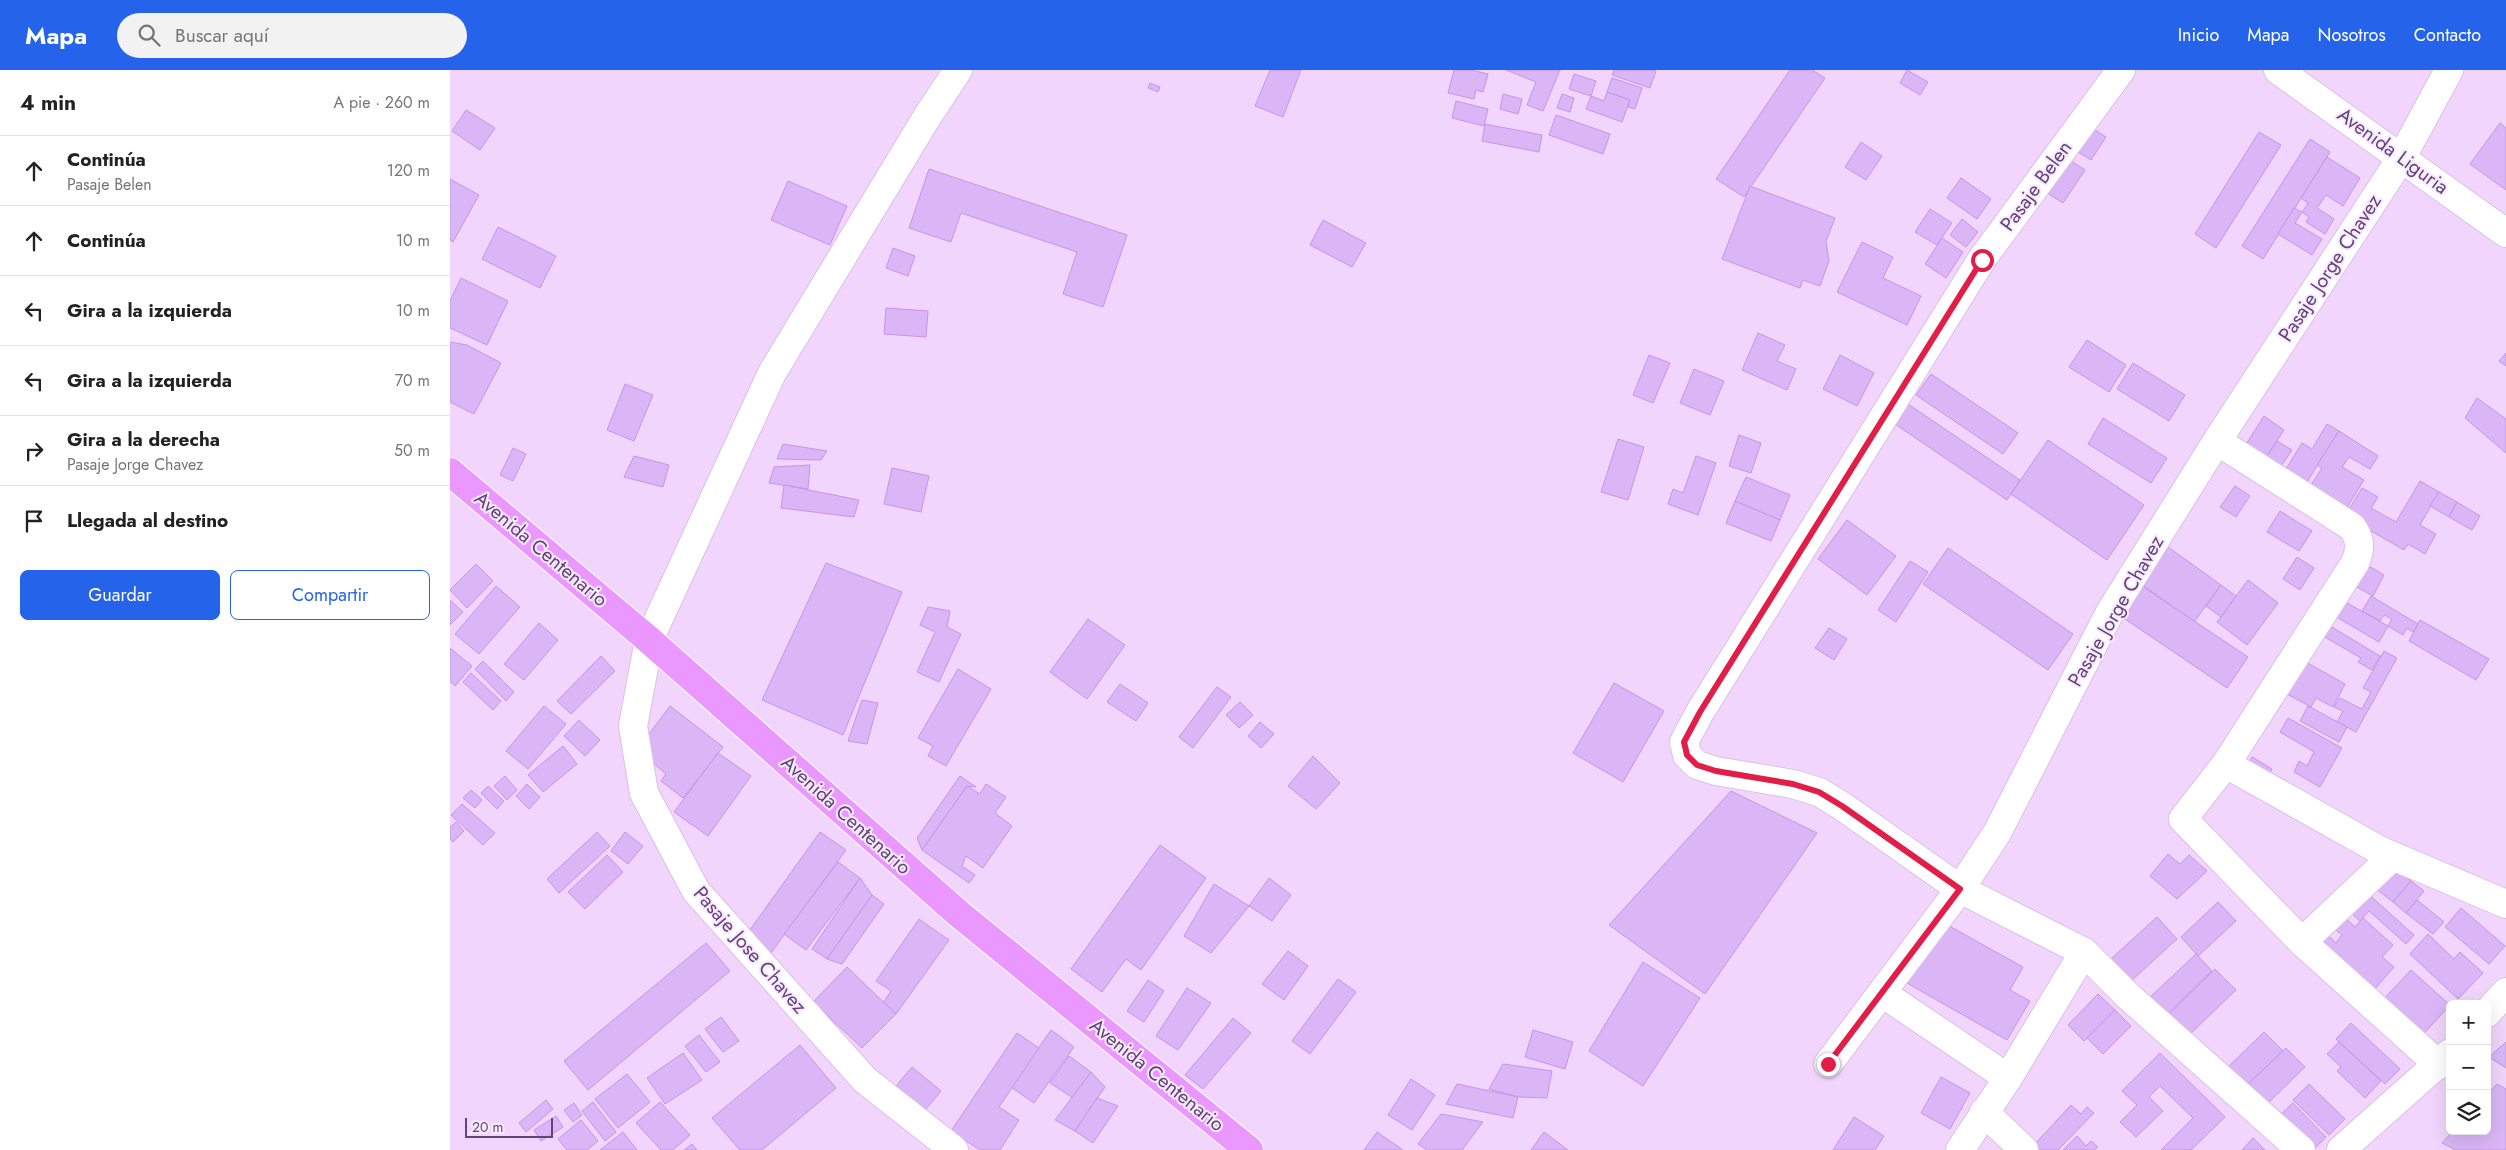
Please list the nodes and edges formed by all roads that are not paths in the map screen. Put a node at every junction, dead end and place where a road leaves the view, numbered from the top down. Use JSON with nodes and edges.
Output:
{"nodes":[{"id":1,"x":958,"y":70,"type":"edge"},
{"id":2,"x":2121,"y":70,"type":"edge"},
{"id":3,"x":2278,"y":70,"type":"edge"},
{"id":4,"x":2449,"y":70,"type":"edge"},
{"id":5,"x":2402,"y":157,"type":"junction"},
{"id":6,"x":2506,"y":234,"type":"edge"},
{"id":7,"x":2217,"y":441,"type":"junction"},
{"id":8,"x":450,"y":472,"type":"edge"},
{"id":9,"x":649,"y":640,"type":"junction"},
{"id":10,"x":2226,"y":764,"type":"junction"},
{"id":11,"x":2392,"y":857,"type":"junction"},
{"id":12,"x":1960,"y":889,"type":"junction"},
{"id":13,"x":2506,"y":904,"type":"edge"},
{"id":14,"x":2302,"y":942,"type":"junction"},
{"id":15,"x":2084,"y":952,"type":"junction"},
{"id":16,"x":2506,"y":992,"type":"edge"},
{"id":17,"x":1882,"y":993,"type":"junction"},
{"id":18,"x":2491,"y":1009,"type":"edge"},
{"id":19,"x":2444,"y":1059,"type":"edge"},
{"id":20,"x":1828,"y":1064,"type":"dead end"},
{"id":21,"x":2008,"y":1078,"type":"junction"},
{"id":22,"x":1984,"y":1112,"type":"junction"},
{"id":23,"x":954,"y":1150,"type":"edge"},
{"id":24,"x":1249,"y":1150,"type":"edge"},
{"id":25,"x":1960,"y":1150,"type":"edge"},
{"id":26,"x":2024,"y":1150,"type":"edge"},
{"id":27,"x":2300,"y":1150,"type":"edge"},
{"id":28,"x":2340,"y":1150,"type":"edge"}],
"edges":[{"from":1,"to":9,"type":"street","name":"Pasaje Jose Chavez"},
{"from":2,"to":12,"type":"street","name":"Pasaje Belen"},
{"from":3,"to":5,"type":"street","name":"Avenida Liguria"},
{"from":4,"to":5,"type":"street","name":"Pasaje Jorge Chavez"},
{"from":5,"to":6,"type":"street","name":"Avenida Liguria"},
{"from":5,"to":7,"type":"street","name":"Pasaje Jorge Chavez"},
{"from":7,"to":10,"type":"street"},
{"from":7,"to":12,"type":"street","name":"Pasaje Jorge Chavez"},
{"from":8,"to":9,"type":"main road","name":"Avenida Centenario"},
{"from":9,"to":23,"type":"street","name":"Pasaje Jose Chavez"},
{"from":9,"to":24,"type":"main road","name":"Avenida Centenario"},
{"from":10,"to":11,"type":"street"},
{"from":10,"to":14,"type":"street"},
{"from":11,"to":13,"type":"street"},
{"from":11,"to":14,"type":"street"},
{"from":12,"to":15,"type":"street","name":"Pasaje Belen"},
{"from":12,"to":17,"type":"street","name":"Pasaje Jorge Chavez"},
{"from":14,"to":19,"type":"street"},
{"from":15,"to":21,"type":"street"},
{"from":15,"to":27,"type":"street","name":"Pasaje Belen"},
{"from":16,"to":18,"type":"street"},
{"from":17,"to":20,"type":"street","name":"Pasaje Jorge Chavez"},
{"from":17,"to":21,"type":"street"},
{"from":19,"to":28,"type":"street"},
{"from":21,"to":22,"type":"street"},
{"from":22,"to":25,"type":"street"},
{"from":22,"to":26,"type":"street"}]}
